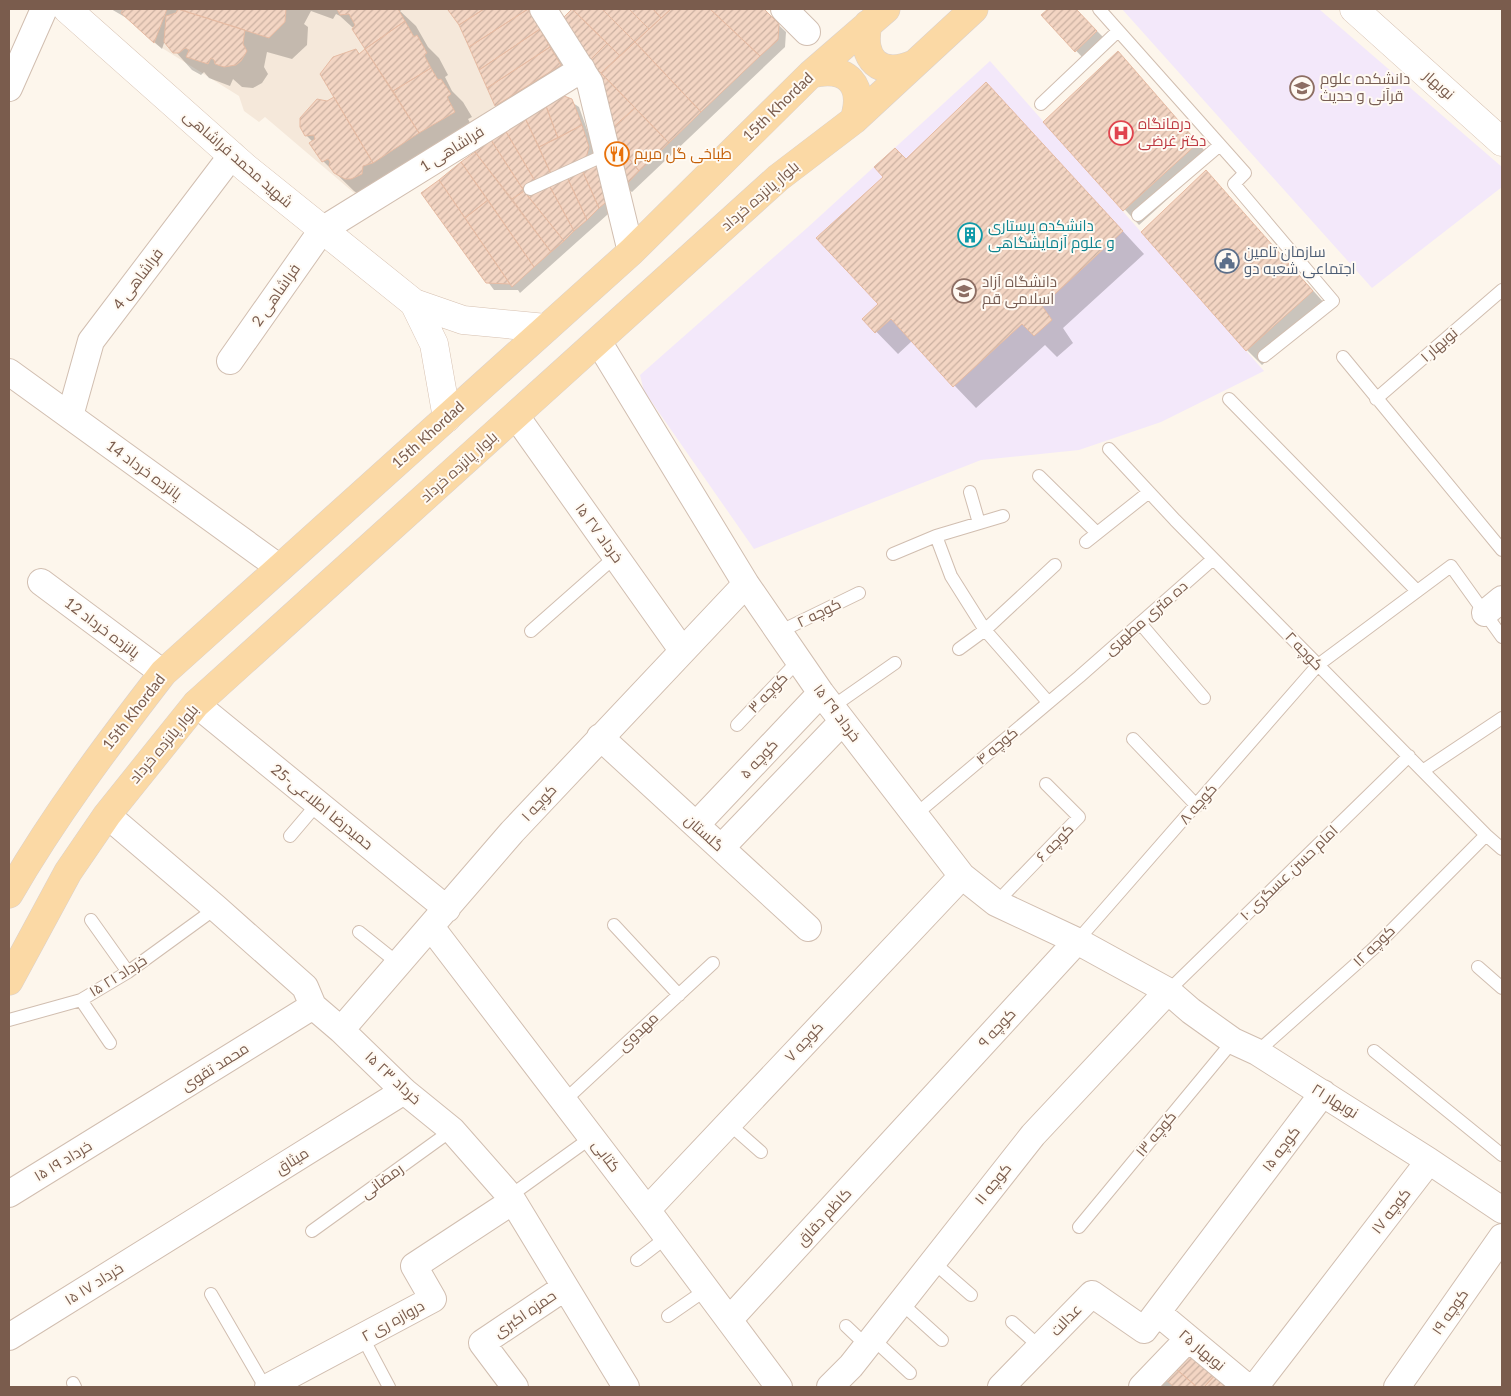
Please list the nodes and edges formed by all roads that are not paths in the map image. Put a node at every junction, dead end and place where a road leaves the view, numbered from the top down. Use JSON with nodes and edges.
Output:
{"nodes":[{"id":1,"x":44,"y":9,"type":"edge"},
{"id":2,"x":67,"y":9,"type":"edge"},
{"id":3,"x":784,"y":9,"type":"edge"},
{"id":4,"x":974,"y":9,"type":"edge"},
{"id":5,"x":1099,"y":9,"type":"edge"},
{"id":6,"x":549,"y":11,"type":"edge"},
{"id":7,"x":1360,"y":11,"type":"edge"},
{"id":8,"x":877,"y":16,"type":"edge"},
{"id":9,"x":1118,"y":31,"type":"junction"},
{"id":10,"x":807,"y":32,"type":"dead end"},
{"id":11,"x":914,"y":64,"type":"junction"},
{"id":12,"x":582,"y":69,"type":"junction"},
{"id":13,"x":811,"y":74,"type":"junction"},
{"id":14,"x":9,"y":88,"type":"edge"},
{"id":15,"x":1041,"y":104,"type":"dead end"},
{"id":16,"x":854,"y":120,"type":"junction"},
{"id":17,"x":1501,"y":139,"type":"edge"},
{"id":18,"x":1220,"y":145,"type":"junction"},
{"id":19,"x":607,"y":154,"type":"junction"},
{"id":20,"x":232,"y":156,"type":"junction"},
{"id":21,"x":530,"y":189,"type":"dead end"},
{"id":22,"x":1138,"y":215,"type":"dead end"},
{"id":23,"x":322,"y":230,"type":"junction"},
{"id":24,"x":631,"y":252,"type":"junction"},
{"id":25,"x":1502,"y":290,"type":"edge"},
{"id":26,"x":414,"y":303,"type":"junction"},
{"id":27,"x":546,"y":328,"type":"junction"},
{"id":28,"x":598,"y":341,"type":"junction"},
{"id":29,"x":1264,"y":356,"type":"dead end"},
{"id":30,"x":1343,"y":357,"type":"dead end"},
{"id":31,"x":230,"y":361,"type":"dead end"},
{"id":32,"x":9,"y":372,"type":"edge"},
{"id":33,"x":1228,"y":399,"type":"dead end"},
{"id":34,"x":1376,"y":399,"type":"junction"},
{"id":35,"x":70,"y":416,"type":"junction"},
{"id":36,"x":516,"y":416,"type":"junction"},
{"id":37,"x":447,"y":418,"type":"junction"},
{"id":38,"x":1109,"y":449,"type":"dead end"},
{"id":39,"x":1039,"y":476,"type":"dead end"},
{"id":40,"x":970,"y":492,"type":"dead end"},
{"id":41,"x":1149,"y":492,"type":"junction"},
{"id":42,"x":1003,"y":516,"type":"dead end"},
{"id":43,"x":980,"y":523,"type":"junction"},
{"id":44,"x":1096,"y":534,"type":"junction"},
{"id":45,"x":936,"y":536,"type":"junction"},
{"id":46,"x":1086,"y":542,"type":"dead end"},
{"id":47,"x":1502,"y":550,"type":"edge"},
{"id":48,"x":892,"y":554,"type":"dead end"},
{"id":49,"x":616,"y":556,"type":"junction"},
{"id":50,"x":1214,"y":559,"type":"junction"},
{"id":51,"x":1055,"y":565,"type":"dead end"},
{"id":52,"x":280,"y":568,"type":"junction"},
{"id":53,"x":41,"y":582,"type":"dead end"},
{"id":54,"x":746,"y":584,"type":"junction"},
{"id":55,"x":1416,"y":590,"type":"junction"},
{"id":56,"x":859,"y":593,"type":"dead end"},
{"id":57,"x":1494,"y":606,"type":"edge"},
{"id":58,"x":1140,"y":623,"type":"junction"},
{"id":59,"x":985,"y":630,"type":"junction"},
{"id":60,"x":531,"y":631,"type":"dead end"},
{"id":61,"x":779,"y":632,"type":"junction"},
{"id":62,"x":1502,"y":637,"type":"edge"},
{"id":63,"x":682,"y":650,"type":"junction"},
{"id":64,"x":959,"y":650,"type":"dead end"},
{"id":65,"x":799,"y":660,"type":"junction"},
{"id":66,"x":895,"y":663,"type":"dead end"},
{"id":67,"x":1318,"y":665,"type":"junction"},
{"id":68,"x":163,"y":673,"type":"junction"},
{"id":69,"x":1079,"y":677,"type":"joint"},
{"id":70,"x":1204,"y":698,"type":"dead end"},
{"id":71,"x":1048,"y":702,"type":"junction"},
{"id":72,"x":196,"y":704,"type":"junction"},
{"id":73,"x":832,"y":707,"type":"junction"},
{"id":74,"x":1502,"y":718,"type":"edge"},
{"id":75,"x":737,"y":725,"type":"dead end"},
{"id":76,"x":600,"y":737,"type":"junction"},
{"id":77,"x":1133,"y":739,"type":"dead end"},
{"id":78,"x":1409,"y":756,"type":"junction"},
{"id":79,"x":1424,"y":770,"type":"junction"},
{"id":80,"x":1046,"y":784,"type":"dead end"},
{"id":81,"x":318,"y":803,"type":"junction"},
{"id":82,"x":1197,"y":806,"type":"junction"},
{"id":83,"x":107,"y":815,"type":"junction"},
{"id":84,"x":915,"y":815,"type":"junction"},
{"id":85,"x":696,"y":825,"type":"junction"},
{"id":86,"x":1486,"y":835,"type":"junction"},
{"id":87,"x":290,"y":836,"type":"dead end"},
{"id":88,"x":721,"y":848,"type":"junction"},
{"id":89,"x":1502,"y":849,"type":"edge"},
{"id":90,"x":962,"y":876,"type":"junction"},
{"id":91,"x":9,"y":894,"type":"edge"},
{"id":92,"x":996,"y":903,"type":"junction"},
{"id":93,"x":216,"y":908,"type":"junction"},
{"id":94,"x":439,"y":918,"type":"junction"},
{"id":95,"x":91,"y":920,"type":"dead end"},
{"id":96,"x":614,"y":925,"type":"dead end"},
{"id":97,"x":808,"y":928,"type":"dead end"},
{"id":98,"x":359,"y":932,"type":"dead end"},
{"id":99,"x":1077,"y":941,"type":"junction"},
{"id":100,"x":713,"y":963,"type":"dead end"},
{"id":101,"x":399,"y":964,"type":"junction"},
{"id":102,"x":1478,"y":967,"type":"dead end"},
{"id":103,"x":128,"y":972,"type":"junction"},
{"id":104,"x":9,"y":981,"type":"edge"},
{"id":105,"x":1502,"y":988,"type":"edge"},
{"id":106,"x":1168,"y":991,"type":"junction"},
{"id":107,"x":679,"y":995,"type":"junction"},
{"id":108,"x":81,"y":1000,"type":"junction"},
{"id":109,"x":314,"y":1006,"type":"junction"},
{"id":110,"x":9,"y":1020,"type":"edge"},
{"id":111,"x":341,"y":1030,"type":"junction"},
{"id":112,"x":1234,"y":1041,"type":"junction"},
{"id":113,"x":110,"y":1043,"type":"dead end"},
{"id":114,"x":1374,"y":1051,"type":"dead end"},
{"id":115,"x":1257,"y":1052,"type":"junction"},
{"id":116,"x":404,"y":1091,"type":"junction"},
{"id":117,"x":1323,"y":1093,"type":"junction"},
{"id":118,"x":564,"y":1101,"type":"junction"},
{"id":119,"x":918,"y":1114,"type":"joint"},
{"id":120,"x":728,"y":1123,"type":"junction"},
{"id":121,"x":118,"y":1128,"type":"joint"},
{"id":122,"x":452,"y":1130,"type":"junction"},
{"id":123,"x":592,"y":1137,"type":"junction"},
{"id":124,"x":761,"y":1152,"type":"dead end"},
{"id":125,"x":1502,"y":1154,"type":"edge"},
{"id":126,"x":1429,"y":1161,"type":"junction"},
{"id":127,"x":9,"y":1194,"type":"edge"},
{"id":128,"x":511,"y":1199,"type":"junction"},
{"id":129,"x":648,"y":1210,"type":"junction"},
{"id":130,"x":1502,"y":1210,"type":"edge"},
{"id":131,"x":1079,"y":1227,"type":"dead end"},
{"id":132,"x":180,"y":1231,"type":"joint"},
{"id":133,"x":312,"y":1231,"type":"dead end"},
{"id":134,"x":667,"y":1237,"type":"junction"},
{"id":135,"x":1502,"y":1237,"type":"edge"},
{"id":136,"x":637,"y":1260,"type":"dead end"},
{"id":137,"x":932,"y":1261,"type":"junction"},
{"id":138,"x":564,"y":1288,"type":"junction"},
{"id":139,"x":706,"y":1289,"type":"junction"},
{"id":140,"x":211,"y":1294,"type":"dead end"},
{"id":141,"x":971,"y":1295,"type":"dead end"},
{"id":142,"x":900,"y":1302,"type":"junction"},
{"id":143,"x":1158,"y":1313,"type":"junction"},
{"id":144,"x":668,"y":1316,"type":"dead end"},
{"id":145,"x":729,"y":1320,"type":"junction"},
{"id":146,"x":1012,"y":1322,"type":"dead end"},
{"id":147,"x":846,"y":1326,"type":"dead end"},
{"id":148,"x":9,"y":1337,"type":"edge"},
{"id":149,"x":363,"y":1338,"type":"junction"},
{"id":150,"x":1188,"y":1339,"type":"junction"},
{"id":151,"x":942,"y":1340,"type":"dead end"},
{"id":152,"x":869,"y":1342,"type":"junction"},
{"id":153,"x":1040,"y":1347,"type":"junction"},
{"id":154,"x":910,"y":1373,"type":"dead end"},
{"id":155,"x":267,"y":1387,"type":"edge"},
{"id":156,"x":389,"y":1387,"type":"edge"},
{"id":157,"x":515,"y":1387,"type":"edge"},
{"id":158,"x":626,"y":1387,"type":"edge"},
{"id":159,"x":779,"y":1387,"type":"edge"},
{"id":160,"x":830,"y":1387,"type":"edge"},
{"id":161,"x":1001,"y":1387,"type":"edge"},
{"id":162,"x":1142,"y":1387,"type":"edge"},
{"id":163,"x":1247,"y":1387,"type":"edge"},
{"id":164,"x":1255,"y":1387,"type":"edge"},
{"id":165,"x":1397,"y":1387,"type":"edge"}],
"edges":[{"from":1,"to":14,"type":"street"},
{"from":2,"to":20,"type":"main road","name":"شهید محمد فراشاهی"},
{"from":3,"to":10,"type":"street"},
{"from":4,"to":11,"type":"main road","name":"بلوار پانزده خرداد"},
{"from":5,"to":9,"type":"lane"},
{"from":6,"to":12,"type":"street"},
{"from":7,"to":17,"type":"main road","name":"نوبهار"},
{"from":8,"to":11,"type":"main road"},
{"from":8,"to":13,"type":"main road","name":"15th Khordad"},
{"from":9,"to":15,"type":"lane"},
{"from":9,"to":18,"type":"lane"},
{"from":11,"to":16,"type":"main road","name":"بلوار پانزده خرداد"},
{"from":12,"to":19,"type":"street"},
{"from":12,"to":23,"type":"street","name":"فراشاهی 1"},
{"from":13,"to":16,"type":"main road"},
{"from":13,"to":24,"type":"main road","name":"15th Khordad"},
{"from":16,"to":28,"type":"main road","name":"بلوار پانزده خرداد"},
{"from":18,"to":22,"type":"lane"},
{"from":18,"to":29,"type":"lane"},
{"from":19,"to":21,"type":"lane"},
{"from":19,"to":24,"type":"street"},
{"from":20,"to":23,"type":"main road","name":"شهید محمد فراشاهی"},
{"from":20,"to":35,"type":"street","name":"فراشاهی 4"},
{"from":23,"to":26,"type":"main road","name":"شهید محمد فراشاهی"},
{"from":23,"to":31,"type":"street","name":"فراشاهی 2"},
{"from":24,"to":27,"type":"main road","name":"15th Khordad"},
{"from":25,"to":34,"type":"lane","name":"نوبهار ۱"},
{"from":26,"to":27,"type":"main road"},
{"from":26,"to":37,"type":"main road"},
{"from":27,"to":37,"type":"main road","name":"15th Khordad"},
{"from":28,"to":36,"type":"main road","name":"بلوار پانزده خرداد"},
{"from":28,"to":54,"type":"street","name":"۱۵ خرداد ۲۹"},
{"from":30,"to":34,"type":"lane"},
{"from":32,"to":35,"type":"street","name":"پانزده خرداد 14"},
{"from":33,"to":55,"type":"lane"},
{"from":34,"to":47,"type":"lane"},
{"from":35,"to":52,"type":"street","name":"پانزده خرداد 14"},
{"from":36,"to":49,"type":"street","name":"۱۵ خرداد ۲۷"},
{"from":36,"to":72,"type":"main road","name":"بلوار پانزده خرداد"},
{"from":37,"to":52,"type":"main road","name":"15th Khordad"},
{"from":38,"to":41,"type":"lane","name":"کوچه ۲"},
{"from":39,"to":44,"type":"lane"},
{"from":40,"to":43,"type":"lane"},
{"from":41,"to":44,"type":"lane"},
{"from":41,"to":50,"type":"lane","name":"کوچه ۲"},
{"from":42,"to":43,"type":"lane"},
{"from":43,"to":45,"type":"lane"},
{"from":44,"to":46,"type":"lane"},
{"from":45,"to":48,"type":"lane"},
{"from":45,"to":59,"type":"lane"},
{"from":49,"to":60,"type":"lane"},
{"from":49,"to":63,"type":"street","name":"۱۵ خرداد ۲۷"},
{"from":50,"to":58,"type":"lane","name":"ده متری مطهری"},
{"from":50,"to":67,"type":"lane","name":"کوچه ۲"},
{"from":51,"to":59,"type":"lane"},
{"from":52,"to":68,"type":"main road","name":"15th Khordad"},
{"from":53,"to":68,"type":"street","name":"پانزده خرداد 12"},
{"from":54,"to":61,"type":"street","name":"۱۵ خرداد ۲۹"},
{"from":54,"to":63,"type":"street","name":"کوچه ۱"},
{"from":55,"to":57,"type":"lane","name":"کوچه ۸"},
{"from":55,"to":67,"type":"lane","name":"کوچه ۸"},
{"from":56,"to":61,"type":"lane","name":"کوچه ۲"},
{"from":57,"to":62,"type":"lane"},
{"from":58,"to":69,"type":"lane","name":"ده متری مطهری"},
{"from":58,"to":70,"type":"lane"},
{"from":59,"to":64,"type":"lane"},
{"from":59,"to":71,"type":"lane"},
{"from":61,"to":65,"type":"street","name":"۱۵ خرداد ۲۹"},
{"from":63,"to":76,"type":"street","name":"کوچه ۱"},
{"from":65,"to":73,"type":"street","name":"۱۵ خرداد ۲۹"},
{"from":65,"to":75,"type":"lane","name":"کوچه ۳"},
{"from":66,"to":73,"type":"lane"},
{"from":67,"to":78,"type":"lane","name":"کوچه ۲"},
{"from":67,"to":82,"type":"lane","name":"کوچه ۸"},
{"from":68,"to":91,"type":"main road","name":"15th Khordad"},
{"from":69,"to":71,"type":"lane","name":"کوچه ۴"},
{"from":71,"to":84,"type":"lane","name":"کوچه ۴"},
{"from":72,"to":81,"type":"street","name":"حمیدرضا اطلاعی-25"},
{"from":72,"to":83,"type":"main road","name":"بلوار پانزده خرداد"},
{"from":73,"to":84,"type":"street","name":"۱۵ خرداد ۲۹"},
{"from":73,"to":85,"type":"street","name":"کوچه ۵"},
{"from":73,"to":88,"type":"street"},
{"from":74,"to":79,"type":"lane"},
{"from":76,"to":85,"type":"street","name":"گلستان"},
{"from":76,"to":94,"type":"street","name":"کوچه ۱"},
{"from":77,"to":82,"type":"lane"},
{"from":78,"to":79,"type":"lane","name":"کوچه ۲"},
{"from":78,"to":106,"type":"lane","name":"امام حسن عسگری ۱۰"},
{"from":79,"to":86,"type":"lane","name":"کوچه ۲"},
{"from":80,"to":92,"type":"lane","name":"کوچه ۶"},
{"from":81,"to":87,"type":"lane"},
{"from":81,"to":94,"type":"street","name":"حمیدرضا اطلاعی-25"},
{"from":82,"to":99,"type":"lane","name":"کوچه ۸"},
{"from":83,"to":93,"type":"street","name":"۱۵ خرداد ۲۳"},
{"from":83,"to":104,"type":"main road","name":"بلوار پانزده خرداد"},
{"from":84,"to":90,"type":"street","name":"۱۵ خرداد ۲۹"},
{"from":85,"to":88,"type":"street","name":"گلستان"},
{"from":86,"to":89,"type":"lane","name":"کوچه ۲"},
{"from":86,"to":115,"type":"lane","name":"کوچه ۱۲"},
{"from":88,"to":97,"type":"street","name":"گلستان"},
{"from":90,"to":92,"type":"street","name":"۱۵ خرداد ۲۹"},
{"from":90,"to":120,"type":"street","name":"کوچه ۷"},
{"from":92,"to":99,"type":"street","name":"۱۵ خرداد ۲۹"},
{"from":93,"to":103,"type":"lane","name":"۱۵ خرداد ۲۱"},
{"from":93,"to":109,"type":"street","name":"۱۵ خرداد ۲۳"},
{"from":94,"to":101,"type":"street","name":"کوچه ۱"},
{"from":94,"to":118,"type":"street","name":"کتابی"},
{"from":95,"to":103,"type":"lane"},
{"from":96,"to":107,"type":"lane"},
{"from":98,"to":101,"type":"lane"},
{"from":99,"to":106,"type":"street","name":"۱۵ خرداد ۲۹"},
{"from":99,"to":119,"type":"street","name":"کوچه ۹"},
{"from":100,"to":107,"type":"lane","name":"مهدوی"},
{"from":101,"to":111,"type":"street","name":"کوچه ۱"},
{"from":102,"to":105,"type":"lane"},
{"from":103,"to":108,"type":"lane","name":"۱۵ خرداد ۲۱"},
{"from":106,"to":112,"type":"street","name":"نوبهار ۲۱"},
{"from":106,"to":137,"type":"street","name":"کوچه ۱۱"},
{"from":107,"to":118,"type":"lane","name":"مهدوی"},
{"from":108,"to":110,"type":"lane","name":"۱۵ خرداد ۲۱"},
{"from":108,"to":113,"type":"lane"},
{"from":109,"to":111,"type":"street","name":"۱۵ خرداد ۲۳"},
{"from":109,"to":121,"type":"street","name":"محمد تقوی"},
{"from":111,"to":116,"type":"street","name":"۱۵ خرداد ۲۳"},
{"from":112,"to":115,"type":"street","name":"نوبهار ۲۱"},
{"from":112,"to":131,"type":"lane","name":"کوچه ۱۳"},
{"from":114,"to":125,"type":"lane"},
{"from":115,"to":117,"type":"street","name":"نوبهار ۲۱"},
{"from":116,"to":122,"type":"street","name":"۱۵ خرداد ۲۳"},
{"from":116,"to":132,"type":"street","name":"میثاق"},
{"from":117,"to":126,"type":"street","name":"نوبهار ۲۱"},
{"from":117,"to":143,"type":"street","name":"کوچه ۱۵"},
{"from":118,"to":123,"type":"street","name":"کتابی"},
{"from":119,"to":145,"type":"street","name":"کاظم دقاق"},
{"from":120,"to":124,"type":"lane"},
{"from":120,"to":129,"type":"street","name":"کوچه ۷"},
{"from":121,"to":127,"type":"street","name":"۱۵ خرداد ۱۹"},
{"from":122,"to":128,"type":"street","name":"۱۵ خرداد ۲۳"},
{"from":122,"to":133,"type":"lane","name":"رمضانی"},
{"from":123,"to":128,"type":"lane"},
{"from":123,"to":129,"type":"street","name":"کتابی"},
{"from":126,"to":130,"type":"street","name":"نوبهار ۲۱"},
{"from":126,"to":164,"type":"street","name":"کوچه ۱۷"},
{"from":128,"to":138,"type":"street","name":"۱۵ خرداد ۲۳"},
{"from":128,"to":149,"type":"street","name":"دروازه ری ۲"},
{"from":129,"to":134,"type":"street","name":"کتابی"},
{"from":132,"to":148,"type":"street","name":"۱۵ خرداد ۱۷"},
{"from":134,"to":136,"type":"lane"},
{"from":134,"to":139,"type":"street","name":"کتابی"},
{"from":135,"to":165,"type":"street","name":"کوچه ۱۹"},
{"from":137,"to":141,"type":"lane"},
{"from":137,"to":142,"type":"street","name":"کوچه ۱۱"},
{"from":138,"to":157,"type":"street","name":"حمزه اکبری"},
{"from":138,"to":158,"type":"street","name":"۱۵ خرداد ۲۳"},
{"from":139,"to":144,"type":"lane"},
{"from":139,"to":145,"type":"street","name":"کتابی"},
{"from":140,"to":155,"type":"lane"},
{"from":142,"to":151,"type":"lane"},
{"from":142,"to":152,"type":"street","name":"کوچه ۱۱"},
{"from":143,"to":150,"type":"street","name":"نوبهار ۲۵"},
{"from":143,"to":153,"type":"street","name":"عدالت"},
{"from":145,"to":159,"type":"street","name":"کتابی"},
{"from":146,"to":153,"type":"lane"},
{"from":147,"to":152,"type":"lane"},
{"from":149,"to":155,"type":"street","name":"دروازه ری ۲"},
{"from":149,"to":156,"type":"lane"},
{"from":150,"to":162,"type":"street"},
{"from":150,"to":163,"type":"street","name":"نوبهار ۲۵"},
{"from":152,"to":154,"type":"lane"},
{"from":152,"to":160,"type":"street","name":"کوچه ۱۱"},
{"from":153,"to":161,"type":"street","name":"عدالت"}]}
